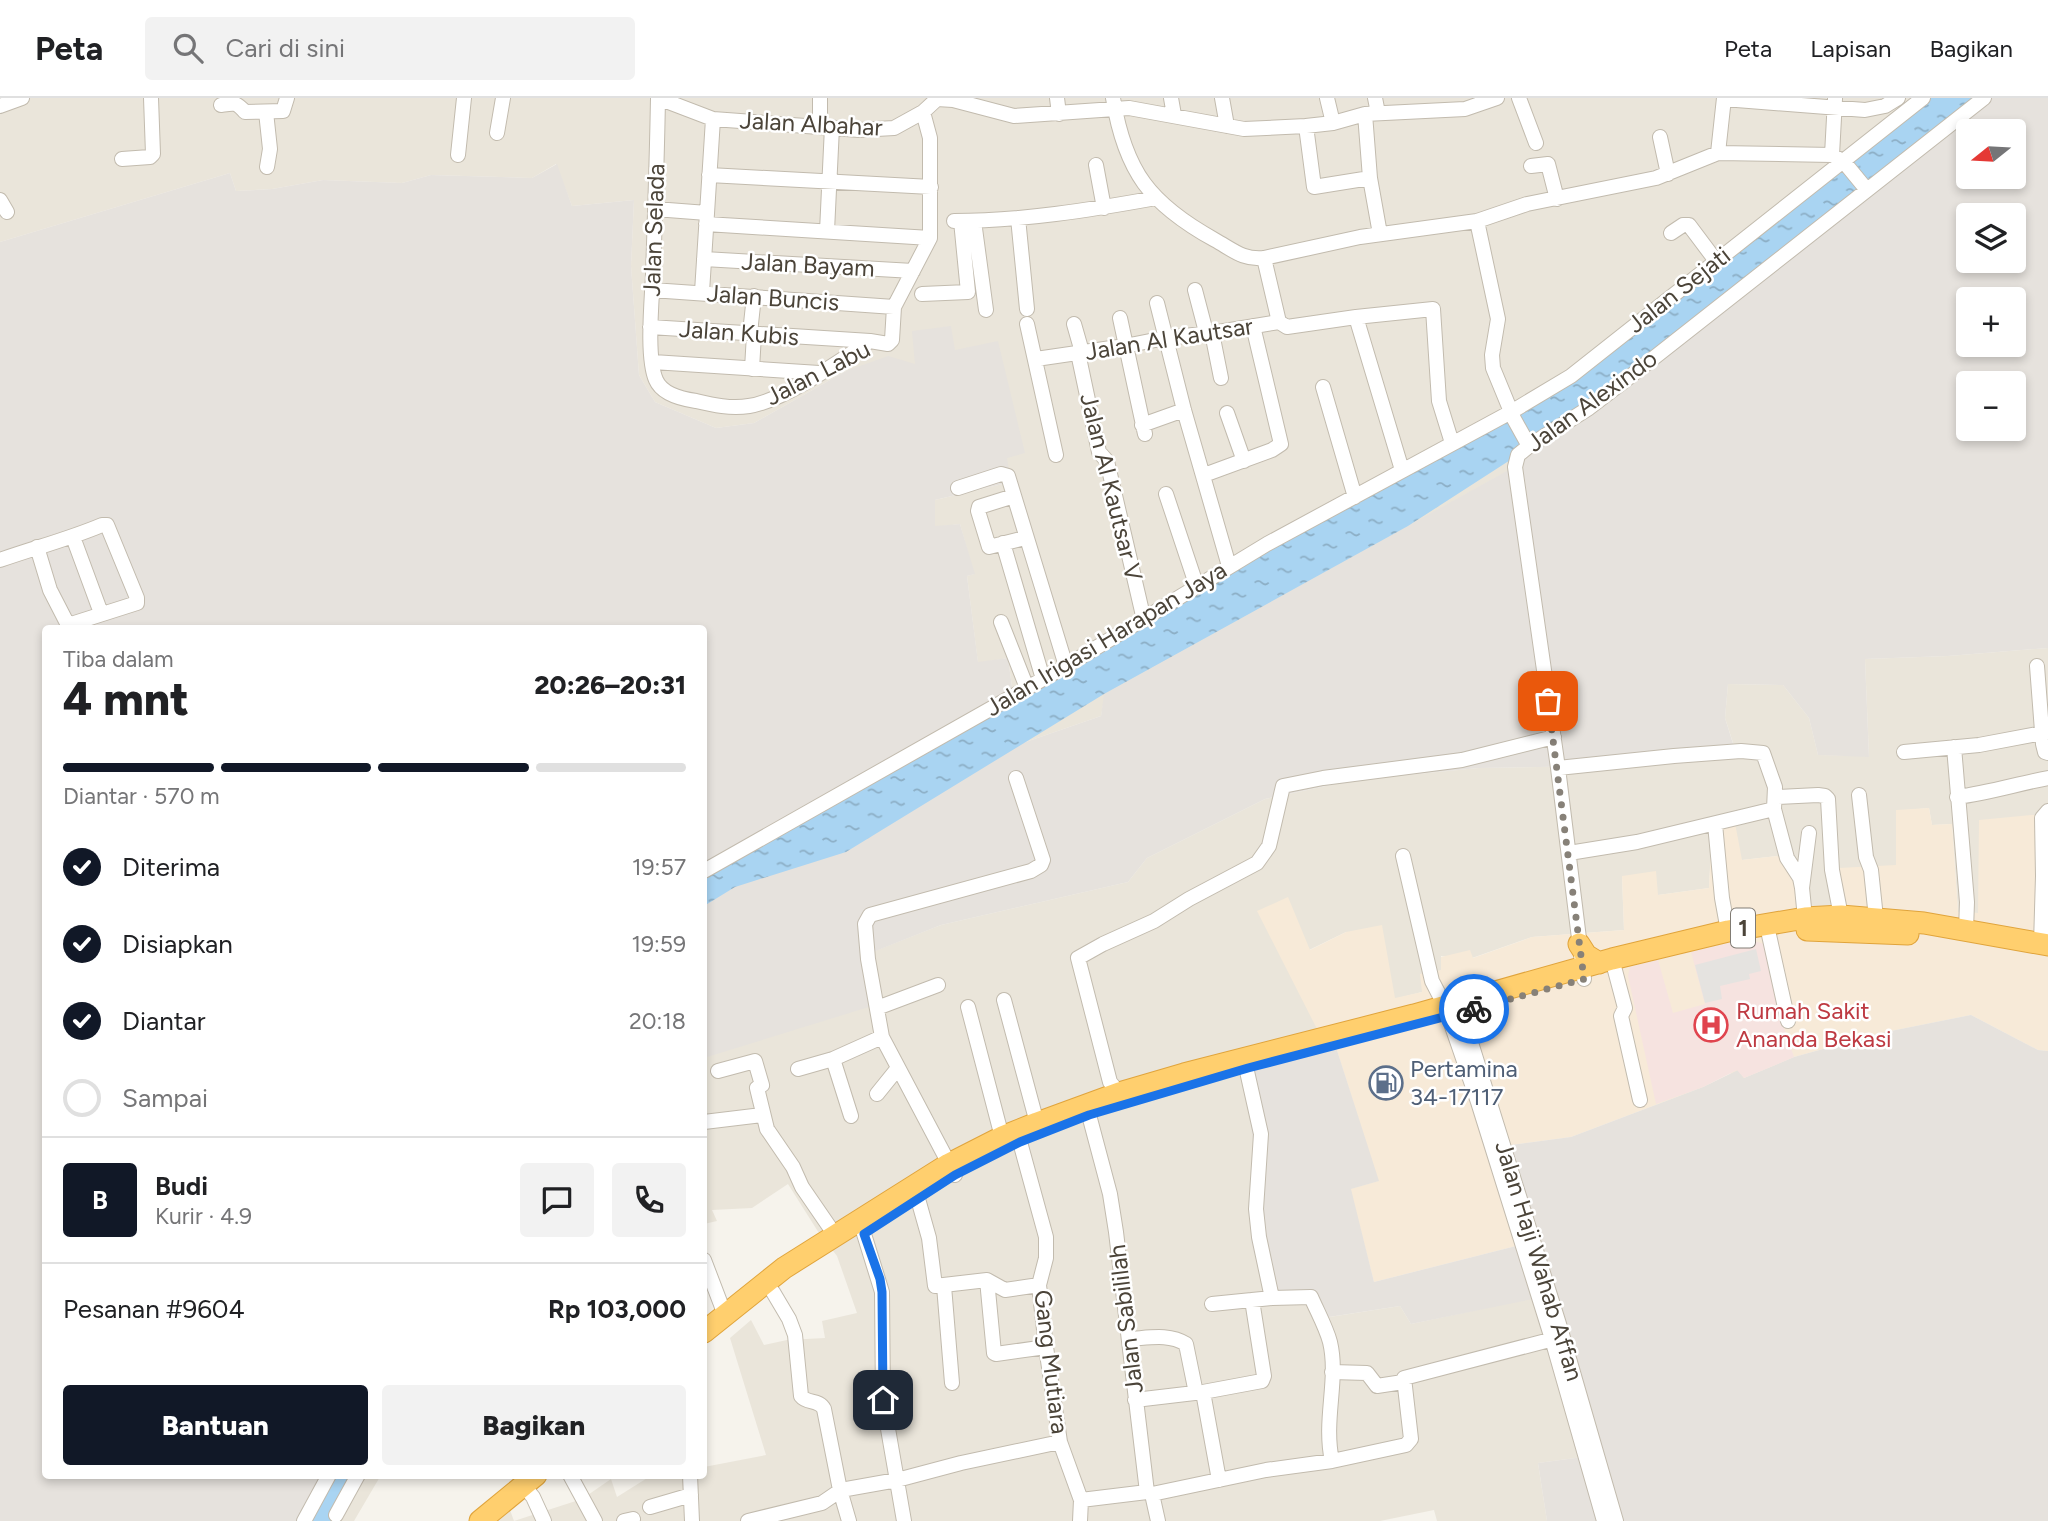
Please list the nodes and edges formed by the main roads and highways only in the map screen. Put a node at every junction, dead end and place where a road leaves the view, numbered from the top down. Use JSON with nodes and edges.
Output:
{"nodes":[{"id":1,"x":1579,"y":944,"type":"road end"},
{"id":2,"x":2046,"y":948,"type":"edge"},
{"id":3,"x":1595,"y":968,"type":"junction"},
{"id":4,"x":1246,"y":1063,"type":"junction"},
{"id":5,"x":1011,"y":1139,"type":"junction"},
{"id":6,"x":952,"y":1170,"type":"junction"},
{"id":7,"x":707,"y":1330,"type":"edge"},
{"id":8,"x":707,"y":1340,"type":"edge"},
{"id":9,"x":526,"y":1479,"type":"edge"},
{"id":10,"x":470,"y":1520,"type":"edge"}],
"edges":[{"from":1,"to":3,"type":"highway"},
{"from":2,"to":3,"type":"highway","number":"1"},
{"from":2,"to":3,"type":"highway","number":"1"},
{"from":3,"to":4,"type":"highway","number":"1"},
{"from":4,"to":5,"type":"highway","number":"1"},
{"from":4,"to":5,"type":"highway","number":"1"},
{"from":5,"to":6,"type":"highway","number":"1"},
{"from":6,"to":7,"type":"highway","number":"1"},
{"from":6,"to":8,"type":"highway","number":"1"},
{"from":9,"to":10,"type":"highway"}]}
